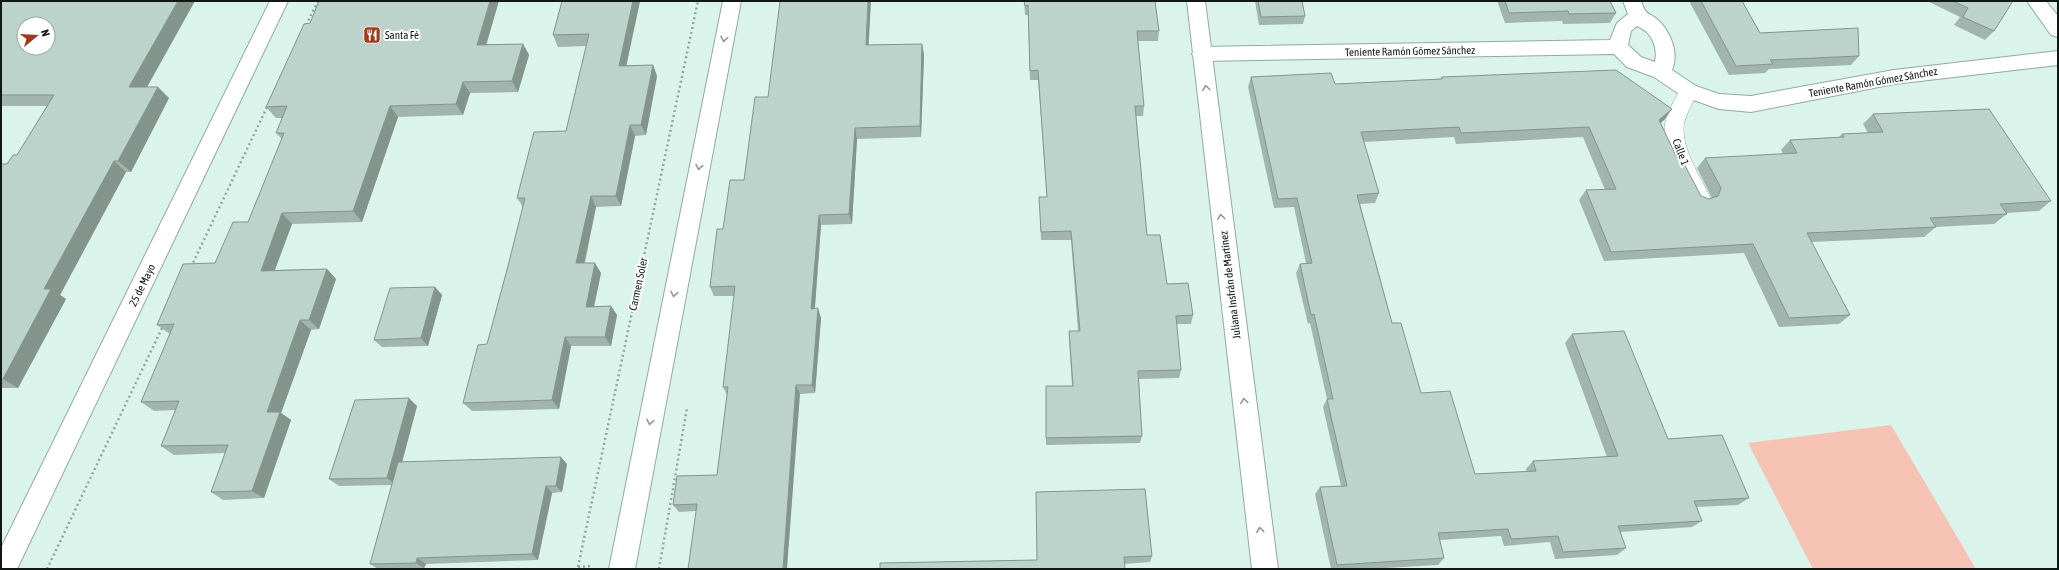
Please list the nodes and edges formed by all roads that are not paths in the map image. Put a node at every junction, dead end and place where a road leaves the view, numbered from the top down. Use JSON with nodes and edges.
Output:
{"nodes":[{"id":1,"x":279,"y":1,"type":"edge"},
{"id":2,"x":732,"y":1,"type":"edge"},
{"id":3,"x":1196,"y":1,"type":"edge"},
{"id":4,"x":2036,"y":1,"type":"edge"},
{"id":5,"x":1636,"y":9,"type":"edge"},
{"id":6,"x":2058,"y":30,"type":"edge"},
{"id":7,"x":1618,"y":46,"type":"junction"},
{"id":8,"x":1202,"y":54,"type":"junction"},
{"id":9,"x":2058,"y":58,"type":"edge"},
{"id":10,"x":1661,"y":72,"type":"junction"},
{"id":11,"x":1689,"y":91,"type":"junction"},
{"id":12,"x":1701,"y":199,"type":"edge"},
{"id":13,"x":4,"y":569,"type":"edge"},
{"id":14,"x":622,"y":569,"type":"edge"},
{"id":15,"x":1265,"y":569,"type":"edge"}],
"edges":[{"from":1,"to":13,"type":"street","name":"25 de Mayo"},
{"from":2,"to":14,"type":"street","one_way":true},
{"from":3,"to":8,"type":"street","name":"Juliana Insfrán de Martínez"},
{"from":4,"to":6,"type":"street"},
{"from":5,"to":7,"type":"street"},
{"from":5,"to":10,"type":"street"},
{"from":7,"to":8,"type":"street","name":"Teniente Ramón Gómez Sánchez"},
{"from":7,"to":10,"type":"street"},
{"from":15,"to":8,"type":"street","name":"Juliana Insfrán de Martínez","one_way":true},
{"from":9,"to":11,"type":"street","name":"Teniente Ramón Gómez Sánchez"},
{"from":10,"to":11,"type":"street"},
{"from":11,"to":12,"type":"lane","name":"Calle 1"}]}
